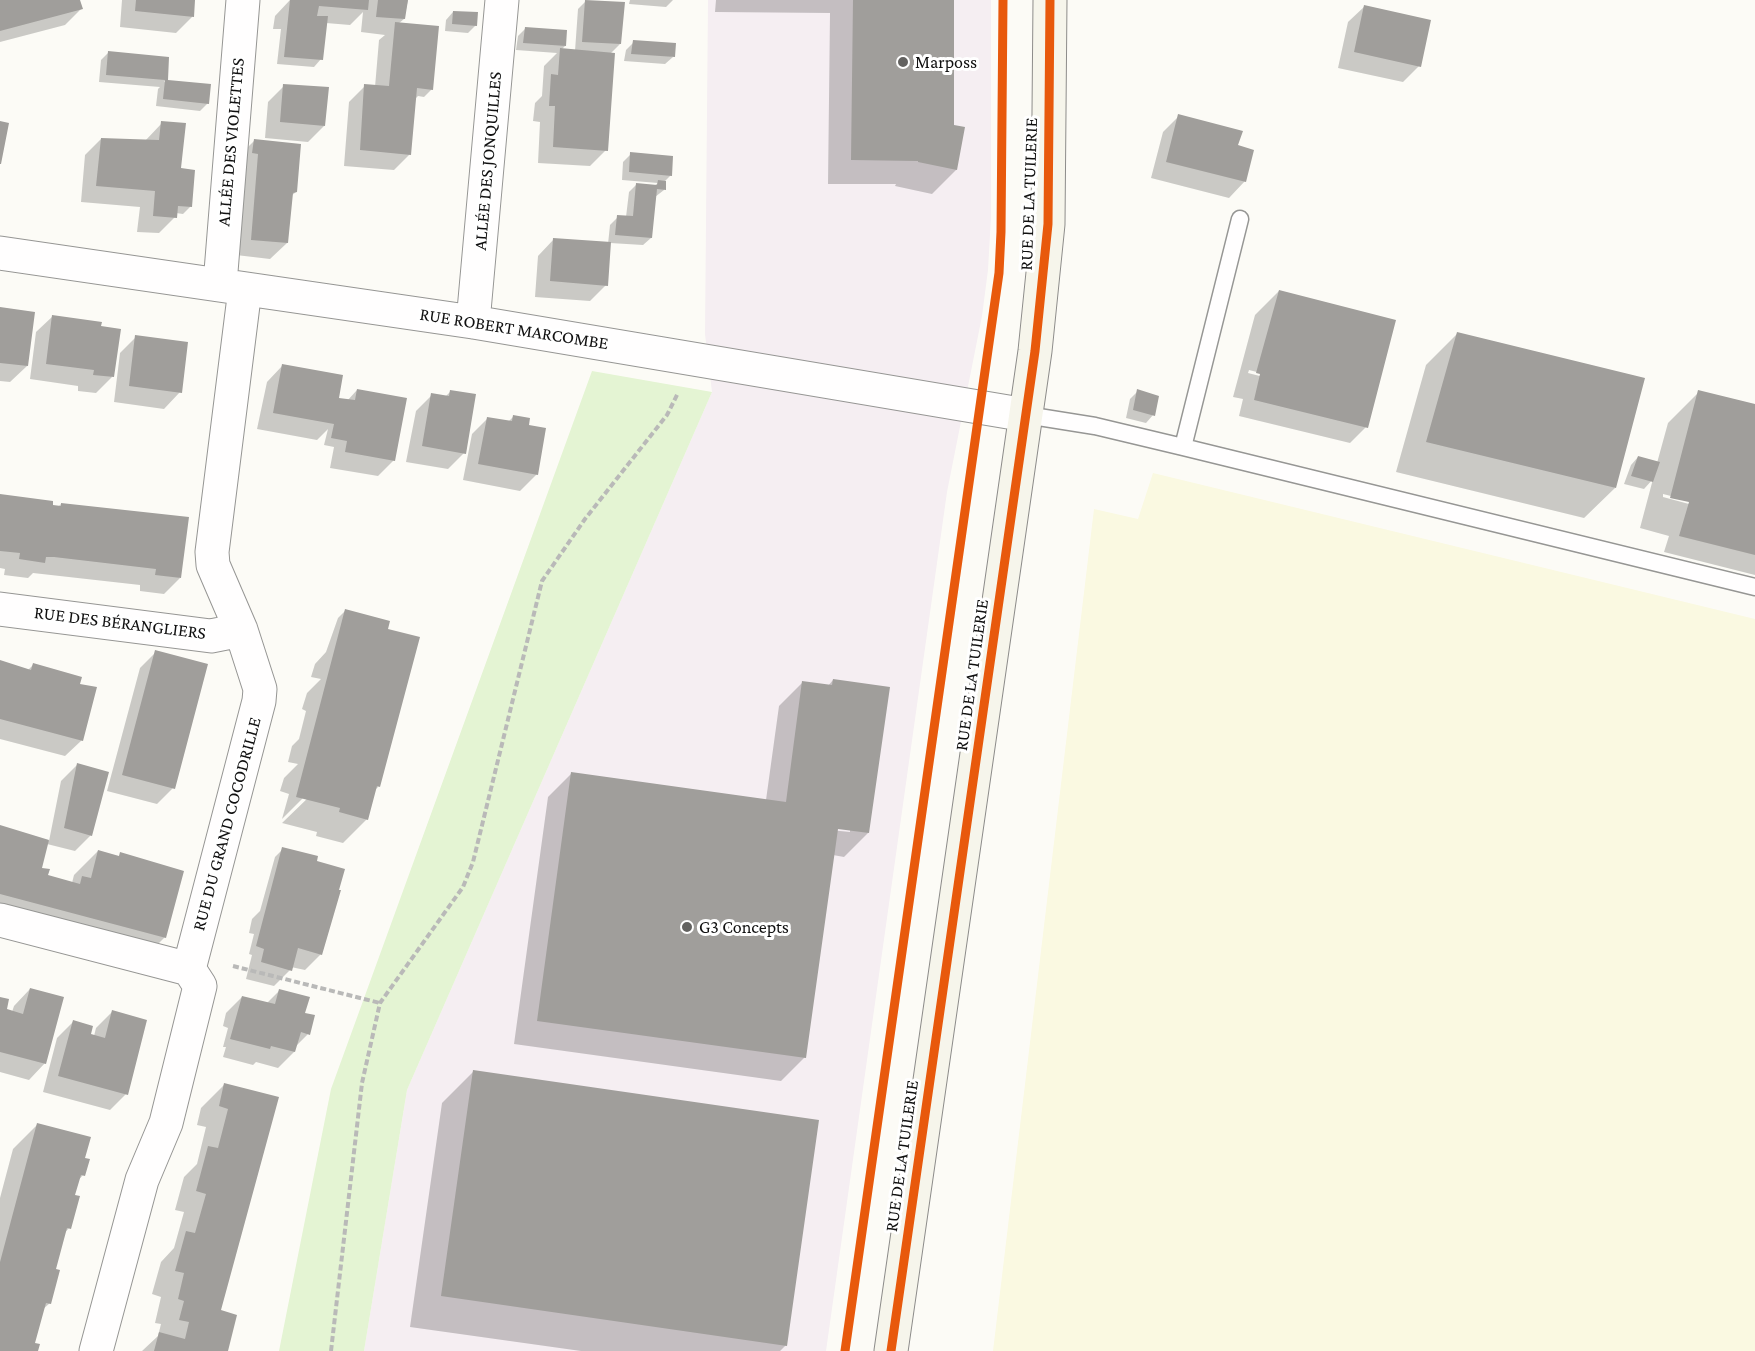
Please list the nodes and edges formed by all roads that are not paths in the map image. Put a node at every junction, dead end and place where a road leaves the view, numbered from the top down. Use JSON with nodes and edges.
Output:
{"nodes":[{"id":1,"x":243,"y":0,"type":"edge"},
{"id":2,"x":502,"y":0,"type":"edge"},
{"id":3,"x":1050,"y":0,"type":"edge"},
{"id":4,"x":1240,"y":219,"type":"dead end"},
{"id":5,"x":0,"y":253,"type":"edge"},
{"id":6,"x":232,"y":286,"type":"junction"},
{"id":7,"x":473,"y":322,"type":"junction"},
{"id":8,"x":1026,"y":415,"type":"junction"},
{"id":9,"x":1184,"y":447,"type":"junction"},
{"id":10,"x":1755,"y":587,"type":"edge"},
{"id":11,"x":0,"y":609,"type":"edge"},
{"id":12,"x":241,"y":630,"type":"junction"},
{"id":13,"x":0,"y":920,"type":"edge"},
{"id":14,"x":189,"y":969,"type":"junction"},
{"id":15,"x":96,"y":1351,"type":"edge"},
{"id":16,"x":891,"y":1351,"type":"edge"}],
"edges":[{"from":1,"to":6,"type":"street","name":"ALLÉE DES VIOLETTES"},
{"from":2,"to":7,"type":"street","name":"ALLÉE DES JONQUILLES"},
{"from":3,"to":8,"type":"street","name":"RUE DE LA TUILERIE"},
{"from":4,"to":9,"type":"lane"},
{"from":5,"to":6,"type":"street","name":"RUE ROBERT MARCOMBE"},
{"from":6,"to":7,"type":"street","name":"RUE ROBERT MARCOMBE"},
{"from":6,"to":12,"type":"street","name":"RUE DU GRAND COCODRILLE"},
{"from":7,"to":8,"type":"street","name":"RUE ROBERT MARCOMBE"},
{"from":8,"to":9,"type":"lane"},
{"from":8,"to":16,"type":"street","name":"RUE DE LA TUILERIE"},
{"from":9,"to":10,"type":"lane"},
{"from":11,"to":12,"type":"street","name":"RUE DES BÉRANGLIERS"},
{"from":12,"to":14,"type":"street","name":"RUE DU GRAND COCODRILLE"},
{"from":13,"to":14,"type":"street"},
{"from":14,"to":15,"type":"street"}]}
